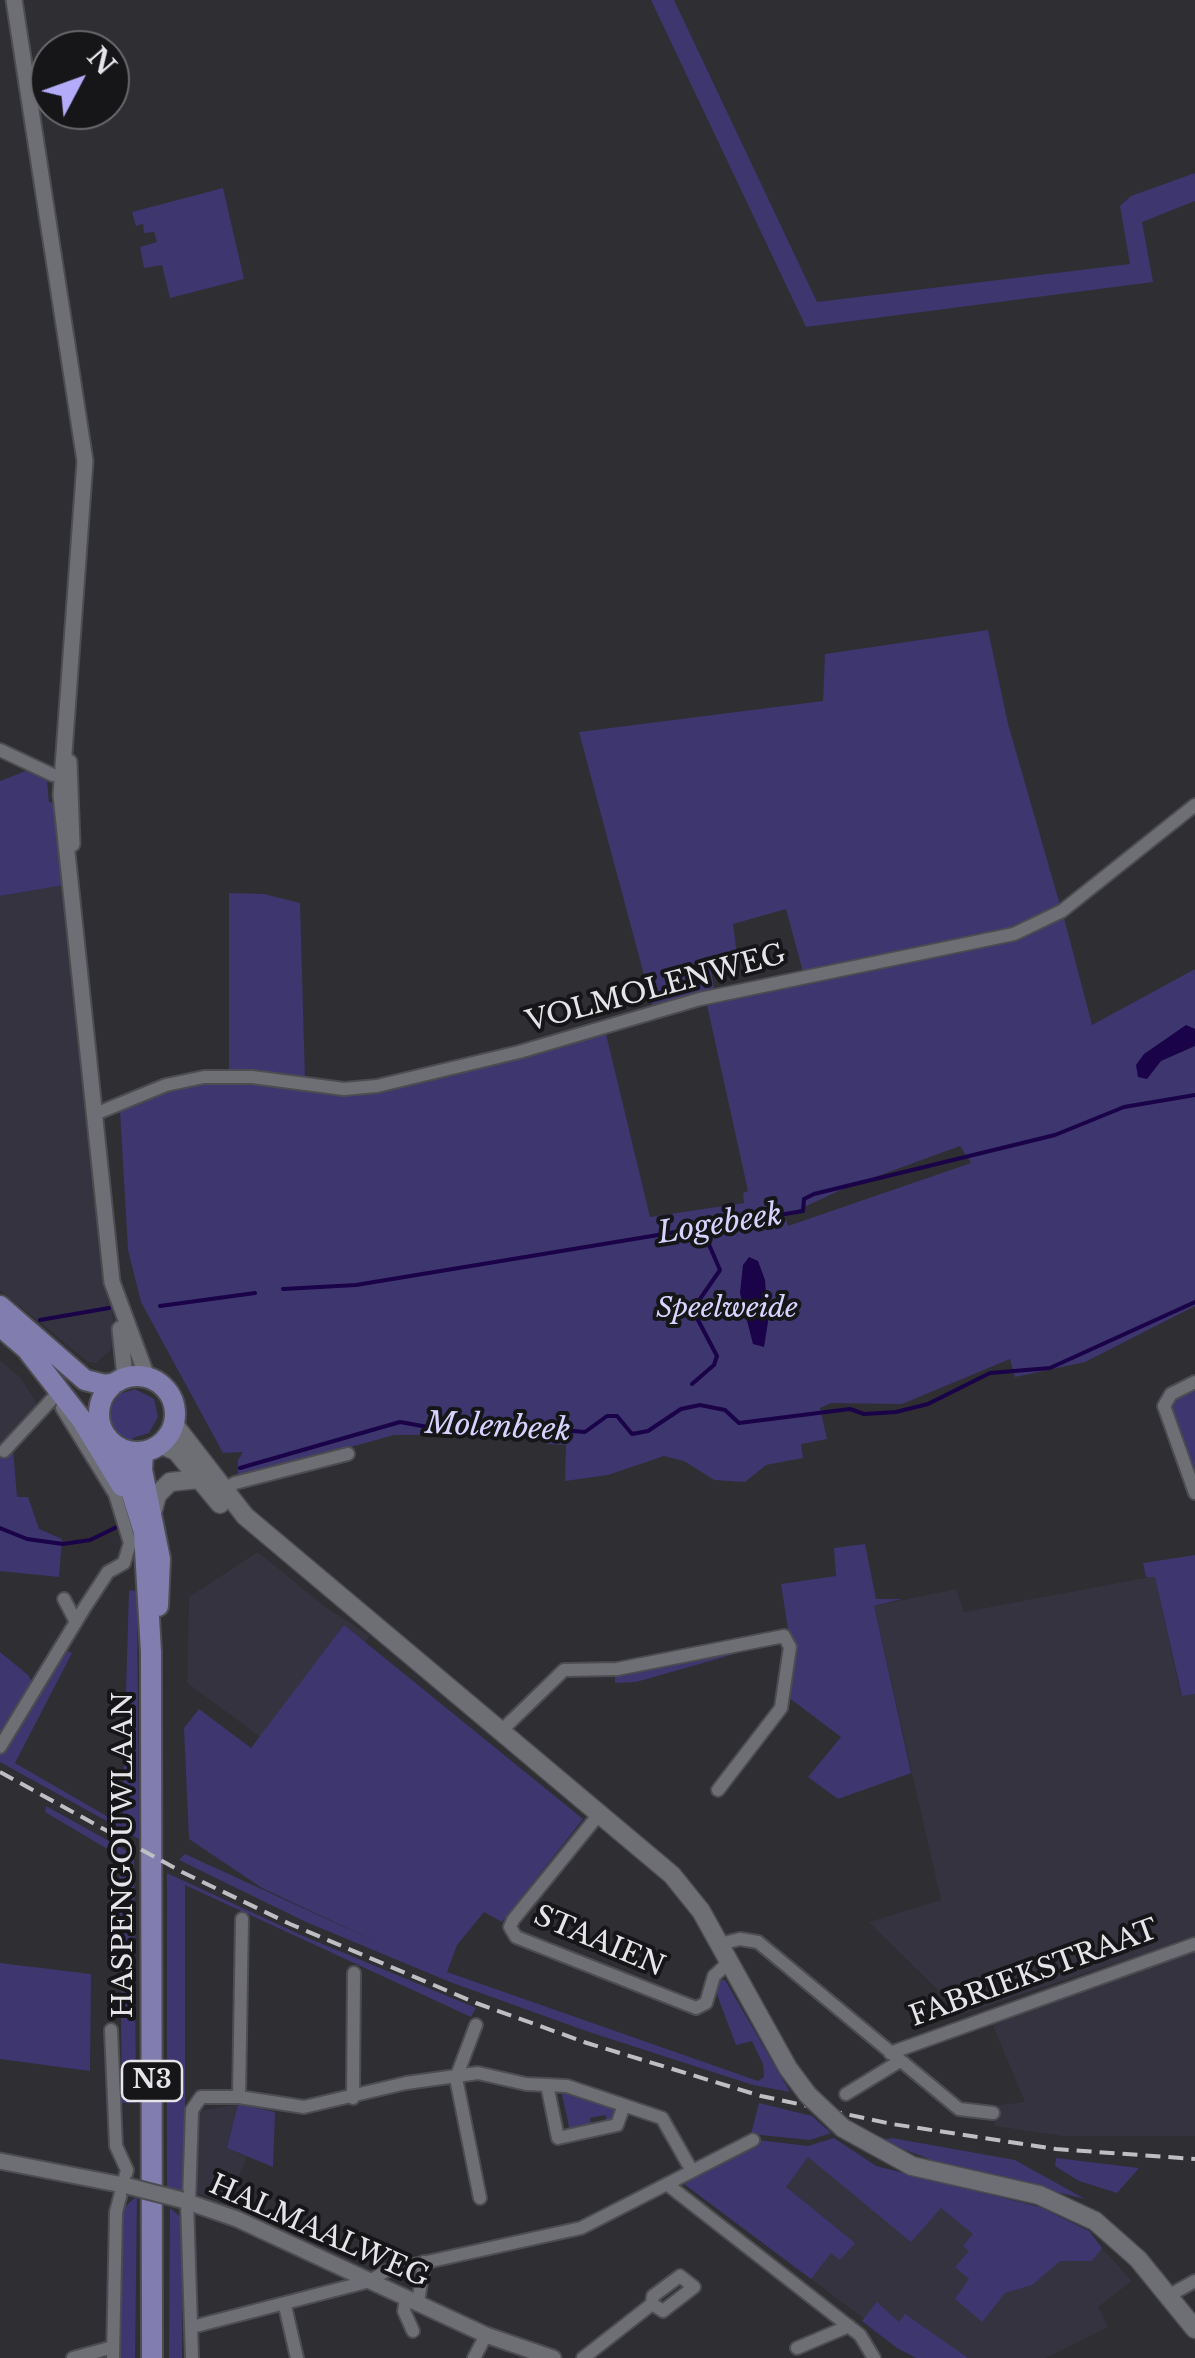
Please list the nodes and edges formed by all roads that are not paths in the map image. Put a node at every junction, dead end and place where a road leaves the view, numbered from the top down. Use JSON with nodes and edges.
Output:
{"nodes":[{"id":1,"x":14,"y":0,"type":"edge"},
{"id":2,"x":0,"y":750,"type":"edge"},
{"id":3,"x":66,"y":776,"type":"junction"},
{"id":4,"x":1195,"y":805,"type":"edge"},
{"id":5,"x":95,"y":1114,"type":"junction"},
{"id":6,"x":0,"y":1306,"type":"edge"},
{"id":7,"x":0,"y":1326,"type":"edge"},
{"id":8,"x":34,"y":1360,"type":"junction"},
{"id":9,"x":128,"y":1378,"type":"junction"},
{"id":10,"x":1195,"y":1382,"type":"edge"},
{"id":11,"x":54,"y":1397,"type":"junction"},
{"id":12,"x":98,"y":1413,"type":"junction"},
{"id":13,"x":173,"y":1423,"type":"junction"},
{"id":14,"x":151,"y":1448,"type":"junction"},
{"id":15,"x":118,"y":1449,"type":"junction"},
{"id":16,"x":4,"y":1451,"type":"dead end"},
{"id":17,"x":348,"y":1454,"type":"dead end"},
{"id":18,"x":199,"y":1479,"type":"junction"},
{"id":19,"x":217,"y":1493,"type":"junction"},
{"id":20,"x":1195,"y":1493,"type":"edge"},
{"id":21,"x":153,"y":1510,"type":"junction"},
{"id":22,"x":134,"y":1559,"type":"junction"},
{"id":23,"x":64,"y":1598,"type":"dead end"},
{"id":24,"x":76,"y":1622,"type":"junction"},
{"id":25,"x":151,"y":1652,"type":"junction"},
{"id":26,"x":501,"y":1731,"type":"junction"},
{"id":27,"x":0,"y":1747,"type":"edge"},
{"id":28,"x":718,"y":1790,"type":"dead end"},
{"id":29,"x":600,"y":1812,"type":"junction"},
{"id":30,"x":242,"y":1920,"type":"dead end"},
{"id":31,"x":720,"y":1944,"type":"junction"},
{"id":32,"x":1195,"y":1944,"type":"edge"},
{"id":33,"x":729,"y":1962,"type":"junction"},
{"id":34,"x":354,"y":1973,"type":"dead end"},
{"id":35,"x":476,"y":2025,"type":"dead end"},
{"id":36,"x":111,"y":2030,"type":"dead end"},
{"id":37,"x":895,"y":2057,"type":"junction"},
{"id":38,"x":456,"y":2078,"type":"junction"},
{"id":39,"x":547,"y":2085,"type":"junction"},
{"id":40,"x":846,"y":2094,"type":"dead end"},
{"id":41,"x":239,"y":2097,"type":"junction"},
{"id":42,"x":353,"y":2098,"type":"junction"},
{"id":43,"x":624,"y":2105,"type":"junction"},
{"id":44,"x":993,"y":2113,"type":"dead end"},
{"id":45,"x":752,"y":2140,"type":"dead end"},
{"id":46,"x":0,"y":2160,"type":"edge"},
{"id":47,"x":692,"y":2171,"type":"junction"},
{"id":48,"x":668,"y":2185,"type":"junction"},
{"id":49,"x":127,"y":2186,"type":"junction"},
{"id":50,"x":480,"y":2198,"type":"dead end"},
{"id":51,"x":186,"y":2201,"type":"junction"},
{"id":52,"x":424,"y":2262,"type":"junction"},
{"id":53,"x":370,"y":2281,"type":"junction"},
{"id":54,"x":1195,"y":2281,"type":"edge"},
{"id":55,"x":1168,"y":2296,"type":"junction"},
{"id":56,"x":412,"y":2300,"type":"junction"},
{"id":57,"x":652,"y":2304,"type":"dead end"},
{"id":58,"x":285,"y":2306,"type":"junction"},
{"id":59,"x":849,"y":2326,"type":"junction"},
{"id":60,"x":192,"y":2327,"type":"junction"},
{"id":61,"x":1195,"y":2329,"type":"edge"},
{"id":62,"x":413,"y":2331,"type":"dead end"},
{"id":63,"x":486,"y":2335,"type":"junction"},
{"id":64,"x":797,"y":2348,"type":"dead end"},
{"id":65,"x":113,"y":2352,"type":"edge"},
{"id":66,"x":73,"y":2358,"type":"edge"},
{"id":67,"x":152,"y":2358,"type":"edge"},
{"id":68,"x":192,"y":2358,"type":"edge"},
{"id":69,"x":297,"y":2358,"type":"edge"},
{"id":70,"x":474,"y":2358,"type":"edge"},
{"id":71,"x":552,"y":2358,"type":"edge"},
{"id":72,"x":583,"y":2358,"type":"edge"},
{"id":73,"x":874,"y":2358,"type":"edge"}],
"edges":[{"from":1,"to":3,"type":"street"},
{"from":2,"to":3,"type":"street"},
{"from":3,"to":5,"type":"street"},
{"from":4,"to":5,"type":"street","name":"VOLMOLENWEG"},
{"from":5,"to":9,"type":"street"},
{"from":6,"to":9,"type":"main road"},
{"from":7,"to":8,"type":"main road","number":"N3"},
{"from":8,"to":11,"type":"street"},
{"from":8,"to":12,"type":"main road","number":"N3"},
{"from":8,"to":22,"type":"main road"},
{"from":9,"to":12,"type":"main road"},
{"from":9,"to":13,"type":"main road"},
{"from":10,"to":20,"type":"street"},
{"from":11,"to":16,"type":"street"},
{"from":11,"to":22,"type":"street"},
{"from":12,"to":15,"type":"main road","number":"N3"},
{"from":13,"to":14,"type":"main road"},
{"from":13,"to":19,"type":"main road"},
{"from":14,"to":15,"type":"main road"},
{"from":14,"to":18,"type":"main road"},
{"from":14,"to":21,"type":"main road","name":"HASPENGOUWLAAN","number":"N3"},
{"from":15,"to":22,"type":"main road","name":"HASPENGOUWLAAN","number":"N3"},
{"from":17,"to":19,"type":"street"},
{"from":18,"to":19,"type":"main road"},
{"from":18,"to":21,"type":"main road"},
{"from":19,"to":26,"type":"main road"},
{"from":21,"to":25,"type":"main road","name":"HASPENGOUWLAAN","number":"N3"},
{"from":22,"to":24,"type":"street"},
{"from":22,"to":25,"type":"main road","name":"HASPENGOUWLAAN","number":"N3"},
{"from":23,"to":24,"type":"street"},
{"from":24,"to":27,"type":"street"},
{"from":25,"to":67,"type":"main road","name":"HASPENGOUWLAAN","number":"N3"},
{"from":26,"to":28,"type":"street"},
{"from":26,"to":29,"type":"main road"},
{"from":29,"to":31,"type":"main road"},
{"from":29,"to":33,"type":"street","name":"STAAIEN"},
{"from":30,"to":41,"type":"street"},
{"from":31,"to":33,"type":"main road"},
{"from":31,"to":37,"type":"street"},
{"from":32,"to":37,"type":"street","name":"FABRIEKSTRAAT"},
{"from":33,"to":55,"type":"main road","bridge":true},
{"from":34,"to":42,"type":"street"},
{"from":35,"to":38,"type":"street"},
{"from":36,"to":49,"type":"street"},
{"from":37,"to":40,"type":"street","name":"FABRIEKSTRAAT"},
{"from":37,"to":44,"type":"street"},
{"from":38,"to":39,"type":"street"},
{"from":38,"to":42,"type":"street"},
{"from":38,"to":50,"type":"street"},
{"from":39,"to":43,"type":"street"},
{"from":39,"to":43,"type":"street"},
{"from":41,"to":42,"type":"street"},
{"from":41,"to":51,"type":"street"},
{"from":43,"to":47,"type":"street"},
{"from":45,"to":47,"type":"street"},
{"from":46,"to":49,"type":"street","name":"HALMAALWEG"},
{"from":47,"to":48,"type":"street"},
{"from":48,"to":52,"type":"street"},
{"from":48,"to":59,"type":"street"},
{"from":49,"to":51,"type":"street","name":"HALMAALWEG","bridge":true},
{"from":49,"to":65,"type":"street"},
{"from":51,"to":53,"type":"street","name":"HALMAALWEG"},
{"from":51,"to":60,"type":"street"},
{"from":52,"to":53,"type":"street"},
{"from":52,"to":56,"type":"street"},
{"from":53,"to":56,"type":"street","name":"HALMAALWEG"},
{"from":53,"to":58,"type":"street"},
{"from":54,"to":55,"type":"street"},
{"from":55,"to":61,"type":"main road"},
{"from":56,"to":62,"type":"street"},
{"from":56,"to":63,"type":"street","name":"HALMAALWEG"},
{"from":57,"to":72,"type":"street"},
{"from":58,"to":60,"type":"street"},
{"from":58,"to":69,"type":"street"},
{"from":59,"to":64,"type":"street"},
{"from":59,"to":73,"type":"street"},
{"from":60,"to":68,"type":"street"},
{"from":63,"to":70,"type":"street"},
{"from":63,"to":71,"type":"street","name":"HALMAALWEG"},
{"from":65,"to":66,"type":"street"}]}
